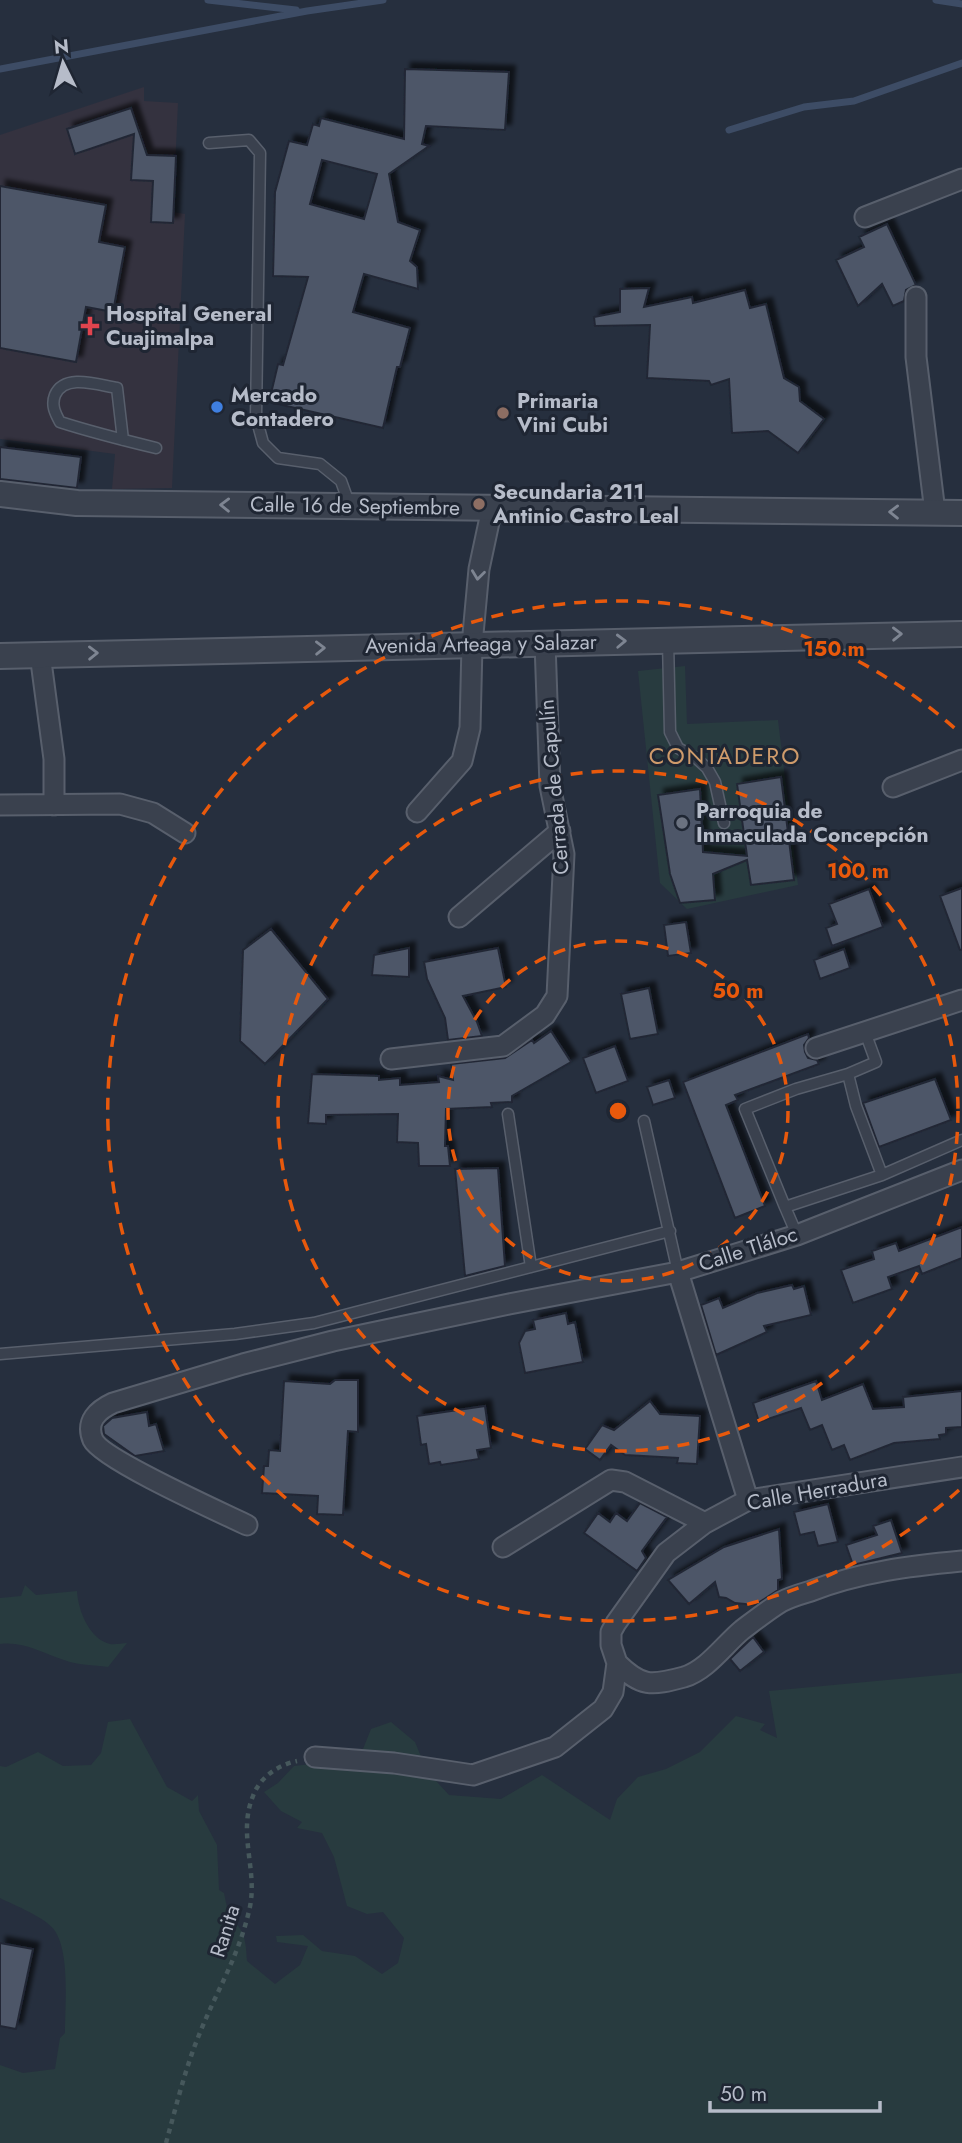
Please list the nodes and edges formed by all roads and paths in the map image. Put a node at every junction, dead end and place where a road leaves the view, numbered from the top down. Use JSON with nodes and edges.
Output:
{"nodes":[{"id":1,"x":209,"y":143,"type":"dead end"},
{"id":2,"x":962,"y":179,"type":"edge"},
{"id":3,"x":865,"y":217,"type":"dead end"},
{"id":4,"x":916,"y":297,"type":"dead end"},
{"id":5,"x":123,"y":440,"type":"junction"},
{"id":6,"x":156,"y":448,"type":"dead end"},
{"id":7,"x":0,"y":494,"type":"edge"},
{"id":8,"x":350,"y":507,"type":"junction"},
{"id":9,"x":492,"y":508,"type":"junction"},
{"id":10,"x":935,"y":512,"type":"junction"},
{"id":11,"x":962,"y":513,"type":"edge"},
{"id":12,"x":962,"y":634,"type":"edge"},
{"id":13,"x":668,"y":639,"type":"junction"},
{"id":14,"x":545,"y":643,"type":"junction"},
{"id":15,"x":472,"y":645,"type":"junction"},
{"id":16,"x":40,"y":654,"type":"junction"},
{"id":17,"x":0,"y":656,"type":"edge"},
{"id":18,"x":962,"y":760,"type":"edge"},
{"id":19,"x":893,"y":787,"type":"dead end"},
{"id":20,"x":0,"y":804,"type":"edge"},
{"id":21,"x":54,"y":805,"type":"junction"},
{"id":22,"x":417,"y":812,"type":"dead end"},
{"id":23,"x":724,"y":823,"type":"dead end"},
{"id":24,"x":560,"y":831,"type":"junction"},
{"id":25,"x":185,"y":833,"type":"dead end"},
{"id":26,"x":459,"y":917,"type":"dead end"},
{"id":27,"x":962,"y":1000,"type":"edge"},
{"id":28,"x":865,"y":1032,"type":"junction"},
{"id":29,"x":816,"y":1048,"type":"dead end"},
{"id":30,"x":391,"y":1059,"type":"dead end"},
{"id":31,"x":848,"y":1074,"type":"junction"},
{"id":32,"x":508,"y":1114,"type":"dead end"},
{"id":33,"x":644,"y":1121,"type":"dead end"},
{"id":34,"x":962,"y":1140,"type":"edge"},
{"id":35,"x":962,"y":1170,"type":"edge"},
{"id":36,"x":882,"y":1175,"type":"junction"},
{"id":37,"x":785,"y":1207,"type":"junction"},
{"id":38,"x":670,"y":1231,"type":"junction"},
{"id":39,"x":797,"y":1235,"type":"junction"},
{"id":40,"x":531,"y":1267,"type":"junction"},
{"id":41,"x":678,"y":1272,"type":"junction"},
{"id":42,"x":0,"y":1354,"type":"edge"},
{"id":43,"x":962,"y":1467,"type":"edge"},
{"id":44,"x":748,"y":1500,"type":"junction"},
{"id":45,"x":705,"y":1523,"type":"junction"},
{"id":46,"x":247,"y":1525,"type":"dead end"},
{"id":47,"x":503,"y":1547,"type":"dead end"},
{"id":48,"x":962,"y":1561,"type":"edge"},
{"id":49,"x":617,"y":1663,"type":"junction"},
{"id":50,"x":315,"y":1757,"type":"joint"},
{"id":51,"x":166,"y":2143,"type":"edge"}],
"edges":[{"from":1,"to":8,"type":"lane"},
{"from":2,"to":3,"type":"street"},
{"from":4,"to":10,"type":"street"},
{"from":5,"to":5,"type":"lane"},
{"from":5,"to":6,"type":"lane"},
{"from":8,"to":7,"type":"street","name":"Calle 16 de Septiembre","one_way":true},
{"from":8,"to":9,"type":"street","name":"Calle 16 de Septiembre"},
{"from":10,"to":9,"type":"street","name":"Calle 16 de Septiembre","one_way":true},
{"from":9,"to":15,"type":"street","one_way":true},
{"from":10,"to":11,"type":"street","name":"Calle 16 de Septiembre"},
{"from":13,"to":12,"type":"street","name":"Avenida Arteaga y Salazar","one_way":true},
{"from":14,"to":13,"type":"street","name":"Avenida Arteaga y Salazar","one_way":true},
{"from":13,"to":23,"type":"lane"},
{"from":14,"to":15,"type":"street","name":"Avenida Arteaga y Salazar"},
{"from":14,"to":24,"type":"street","name":"Cerrada de Capulín"},
{"from":16,"to":15,"type":"street","name":"Avenida Arteaga y Salazar","one_way":true},
{"from":15,"to":22,"type":"street"},
{"from":16,"to":17,"type":"street","name":"Avenida Arteaga y Salazar"},
{"from":16,"to":21,"type":"street"},
{"from":18,"to":19,"type":"street"},
{"from":20,"to":21,"type":"street"},
{"from":21,"to":25,"type":"street"},
{"from":24,"to":26,"type":"street"},
{"from":24,"to":30,"type":"street","name":"Cerrada de Capulín"},
{"from":27,"to":28,"type":"street"},
{"from":28,"to":29,"type":"street"},
{"from":28,"to":31,"type":"lane"},
{"from":31,"to":36,"type":"lane"},
{"from":31,"to":37,"type":"lane"},
{"from":32,"to":40,"type":"lane"},
{"from":33,"to":38,"type":"lane"},
{"from":34,"to":36,"type":"lane"},
{"from":35,"to":39,"type":"street","name":"Calle Tláloc"},
{"from":36,"to":37,"type":"lane"},
{"from":37,"to":39,"type":"lane"},
{"from":38,"to":40,"type":"lane"},
{"from":38,"to":41,"type":"lane"},
{"from":39,"to":41,"type":"street","name":"Calle Tláloc"},
{"from":40,"to":42,"type":"lane"},
{"from":41,"to":44,"type":"street","name":"Calle Tláloc"},
{"from":41,"to":46,"type":"street"},
{"from":43,"to":44,"type":"street","name":"Calle Herradura"},
{"from":44,"to":45,"type":"street","name":"Calle Herradura"},
{"from":45,"to":47,"type":"street"},
{"from":45,"to":49,"type":"street","name":"Calle Herradura"},
{"from":48,"to":49,"type":"street"},
{"from":49,"to":50,"type":"street","name":"Calle Herradura"},
{"from":50,"to":51,"type":"path","name":"Ranita"}]}
